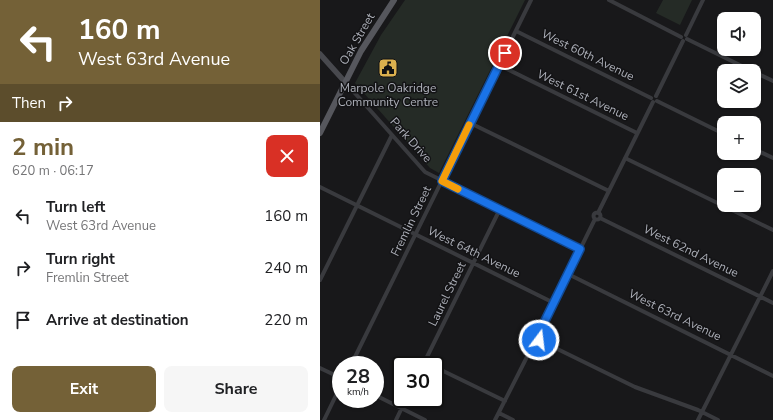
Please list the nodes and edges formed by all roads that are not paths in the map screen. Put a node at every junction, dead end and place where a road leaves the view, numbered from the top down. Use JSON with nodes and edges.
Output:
{"nodes":[{"id":1,"x":394,"y":0,"type":"edge"},
{"id":2,"x":531,"y":0,"type":"edge"},
{"id":3,"x":609,"y":0,"type":"edge"},
{"id":4,"x":703,"y":0,"type":"edge"},
{"id":5,"x":516,"y":31,"type":"junction"},
{"id":6,"x":684,"y":38,"type":"junction"},
{"id":7,"x":320,"y":54,"type":"edge"},
{"id":8,"x":738,"y":64,"type":"edge"},
{"id":9,"x":499,"y":65,"type":"junction"},
{"id":10,"x":761,"y":75,"type":"edge"},
{"id":11,"x":773,"y":81,"type":"edge"},
{"id":12,"x":345,"y":82,"type":"junction"},
{"id":13,"x":654,"y":99,"type":"junction"},
{"id":14,"x":470,"y":123,"type":"junction"},
{"id":15,"x":717,"y":130,"type":"edge"},
{"id":16,"x":320,"y":133,"type":"edge"},
{"id":17,"x":637,"y":133,"type":"junction"},
{"id":18,"x":392,"y":135,"type":"junction"},
{"id":19,"x":761,"y":152,"type":"edge"},
{"id":20,"x":625,"y":158,"type":"junction"},
{"id":21,"x":773,"y":158,"type":"edge"},
{"id":22,"x":442,"y":181,"type":"junction"},
{"id":23,"x":320,"y":187,"type":"edge"},
{"id":24,"x":608,"y":191,"type":"junction"},
{"id":25,"x":357,"y":205,"type":"junction"},
{"id":26,"x":500,"y":210,"type":"junction"},
{"id":27,"x":598,"y":216,"type":"junction"},
{"id":28,"x":773,"y":230,"type":"edge"},
{"id":29,"x":415,"y":234,"type":"junction"},
{"id":30,"x":580,"y":249,"type":"junction"},
{"id":31,"x":473,"y":263,"type":"junction"},
{"id":32,"x":773,"y":271,"type":"edge"},
{"id":33,"x":568,"y":274,"type":"junction"},
{"id":34,"x":320,"y":280,"type":"edge"},
{"id":35,"x":760,"y":296,"type":"junction"},
{"id":36,"x":554,"y":303,"type":"junction"},
{"id":37,"x":773,"y":303,"type":"edge"},
{"id":38,"x":537,"y":339,"type":"junction"},
{"id":39,"x":731,"y":354,"type":"junction"},
{"id":40,"x":355,"y":356,"type":"edge"},
{"id":41,"x":427,"y":356,"type":"edge"},
{"id":42,"x":320,"y":368,"type":"edge"},
{"id":43,"x":444,"y":371,"type":"edge"},
{"id":44,"x":332,"y":374,"type":"edge"},
{"id":45,"x":773,"y":376,"type":"edge"},
{"id":46,"x":504,"y":401,"type":"junction"},
{"id":47,"x":332,"y":404,"type":"edge"},
{"id":48,"x":402,"y":408,"type":"joint"},
{"id":49,"x":702,"y":412,"type":"junction"},
{"id":50,"x":499,"y":413,"type":"junction"},
{"id":51,"x":324,"y":420,"type":"edge"},
{"id":52,"x":396,"y":420,"type":"edge"},
{"id":53,"x":425,"y":420,"type":"edge"},
{"id":54,"x":495,"y":420,"type":"edge"},
{"id":55,"x":513,"y":420,"type":"edge"},
{"id":56,"x":698,"y":420,"type":"edge"},
{"id":57,"x":718,"y":420,"type":"edge"}],
"edges":[{"from":1,"to":12,"type":"main road","name":"Oak Street"},
{"from":2,"to":5,"type":"street","name":"Fremlin Street"},
{"from":3,"to":6,"type":"street"},
{"from":4,"to":6,"type":"street"},
{"from":5,"to":9,"type":"street","name":"Fremlin Street"},
{"from":5,"to":13,"type":"street","name":"West 60th Avenue"},
{"from":6,"to":8,"type":"street"},
{"from":6,"to":13,"type":"street"},
{"from":7,"to":12,"type":"street","name":"Park Drive"},
{"from":9,"to":14,"type":"street","name":"Fremlin Street"},
{"from":9,"to":17,"type":"street","name":"West 61st Avenue"},
{"from":10,"to":11,"type":"street"},
{"from":12,"to":16,"type":"main road","name":"Oak Street"},
{"from":12,"to":18,"type":"street","name":"Park Drive"},
{"from":13,"to":15,"type":"street","name":"West 60th Avenue"},
{"from":13,"to":17,"type":"street"},
{"from":14,"to":22,"type":"street","name":"Fremlin Street"},
{"from":14,"to":24,"type":"street"},
{"from":17,"to":20,"type":"street"},
{"from":18,"to":22,"type":"street","name":"Park Drive"},
{"from":18,"to":25,"type":"street"},
{"from":19,"to":21,"type":"street"},
{"from":20,"to":24,"type":"street"},
{"from":20,"to":28,"type":"street"},
{"from":22,"to":26,"type":"street"},
{"from":22,"to":29,"type":"street","name":"Fremlin Street"},
{"from":23,"to":25,"type":"street","name":"West 64th Avenue"},
{"from":24,"to":27,"type":"street"},
{"from":25,"to":29,"type":"street","name":"West 64th Avenue"},
{"from":25,"to":34,"type":"street"},
{"from":26,"to":30,"type":"street"},
{"from":26,"to":31,"type":"street","name":"Laurel Street"},
{"from":27,"to":30,"type":"street"},
{"from":27,"to":35,"type":"street","name":"West 62nd Avenue"},
{"from":29,"to":31,"type":"street","name":"West 64th Avenue"},
{"from":29,"to":40,"type":"street","name":"Fremlin Street"},
{"from":30,"to":33,"type":"street"},
{"from":31,"to":36,"type":"street","name":"West 64th Avenue"},
{"from":31,"to":41,"type":"street","name":"Laurel Street"},
{"from":32,"to":35,"type":"street"},
{"from":33,"to":36,"type":"street"},
{"from":33,"to":39,"type":"street","name":"West 63rd Avenue"},
{"from":35,"to":37,"type":"street","name":"West 62nd Avenue"},
{"from":35,"to":39,"type":"street"},
{"from":36,"to":38,"type":"street"},
{"from":38,"to":46,"type":"street"},
{"from":38,"to":49,"type":"street"},
{"from":39,"to":45,"type":"street","name":"West 63rd Avenue"},
{"from":39,"to":49,"type":"street"},
{"from":42,"to":44,"type":"street"},
{"from":43,"to":46,"type":"street"},
{"from":46,"to":50,"type":"street"},
{"from":47,"to":51,"type":"street"},
{"from":48,"to":52,"type":"street"},
{"from":48,"to":53,"type":"street"},
{"from":49,"to":56,"type":"street"},
{"from":49,"to":57,"type":"street"},
{"from":50,"to":54,"type":"street"},
{"from":50,"to":55,"type":"street"}]}
